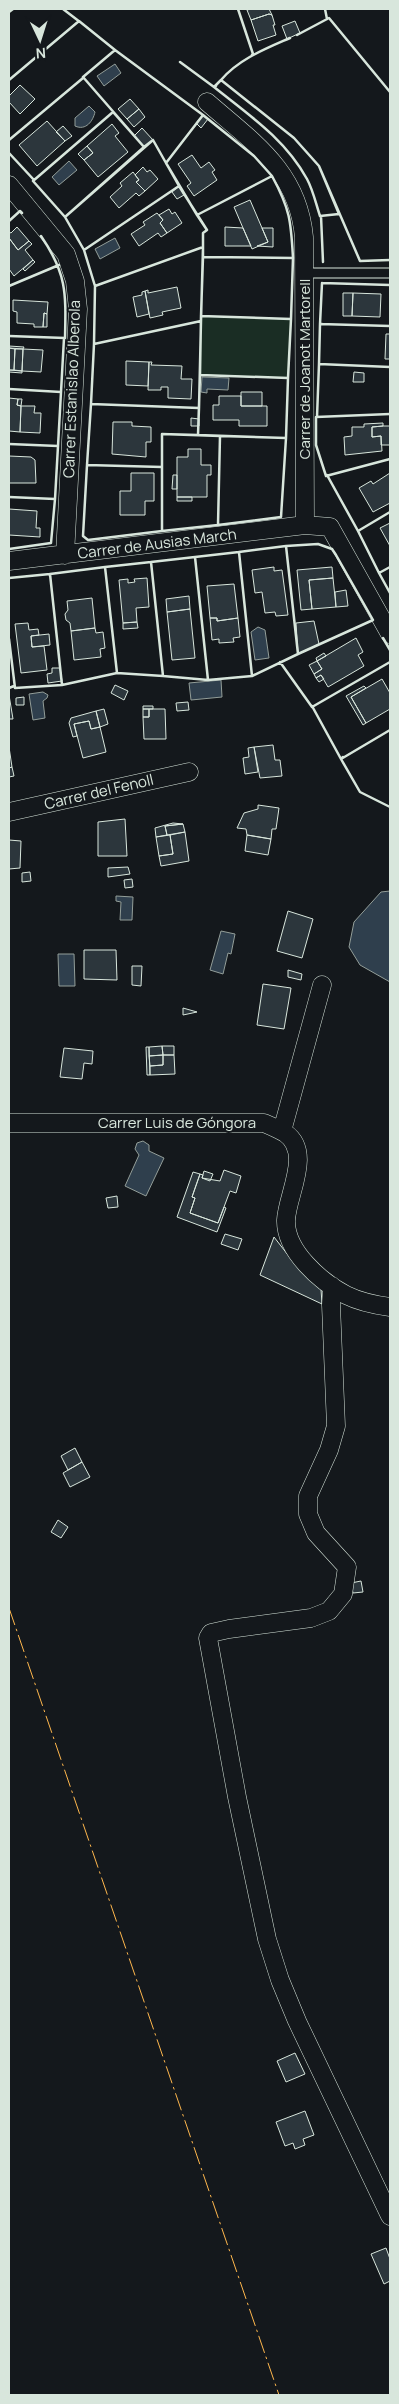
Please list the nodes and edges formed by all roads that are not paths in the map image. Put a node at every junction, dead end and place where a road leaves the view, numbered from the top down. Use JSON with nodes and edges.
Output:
{"nodes":[{"id":1,"x":207,"y":102,"type":"dead end"},
{"id":2,"x":9,"y":185,"type":"edge"},
{"id":3,"x":304,"y":273,"type":"junction"},
{"id":4,"x":390,"y":273,"type":"edge"},
{"id":5,"x":306,"y":525,"type":"junction"},
{"id":6,"x":65,"y":555,"type":"junction"},
{"id":7,"x":9,"y":561,"type":"edge"},
{"id":8,"x":390,"y":634,"type":"edge"},
{"id":9,"x":189,"y":772,"type":"dead end"},
{"id":10,"x":9,"y":812,"type":"edge"},
{"id":11,"x":322,"y":985,"type":"dead end"},
{"id":12,"x":9,"y":1123,"type":"edge"},
{"id":13,"x":282,"y":1132,"type":"junction"},
{"id":14,"x":332,"y":1286,"type":"junction"},
{"id":15,"x":390,"y":1307,"type":"edge"},
{"id":16,"x":390,"y":2216,"type":"edge"}],
"edges":[{"from":1,"to":3,"type":"street","name":"Carrer de Joanot Martorell"},
{"from":2,"to":6,"type":"street","name":"Carrer Estanislao Alberola"},
{"from":3,"to":4,"type":"lane"},
{"from":3,"to":5,"type":"street","name":"Carrer de Joanot Martorell"},
{"from":5,"to":6,"type":"street","name":"Carrer de Ausias March"},
{"from":5,"to":8,"type":"street"},
{"from":6,"to":7,"type":"street","name":"Carrer de Ausias March"},
{"from":9,"to":10,"type":"street","name":"Carrer del Fenoll"},
{"from":11,"to":13,"type":"street"},
{"from":12,"to":13,"type":"street","name":"Carrer Luis de Góngora"},
{"from":13,"to":14,"type":"street"},
{"from":14,"to":15,"type":"street"},
{"from":14,"to":16,"type":"street"}]}
